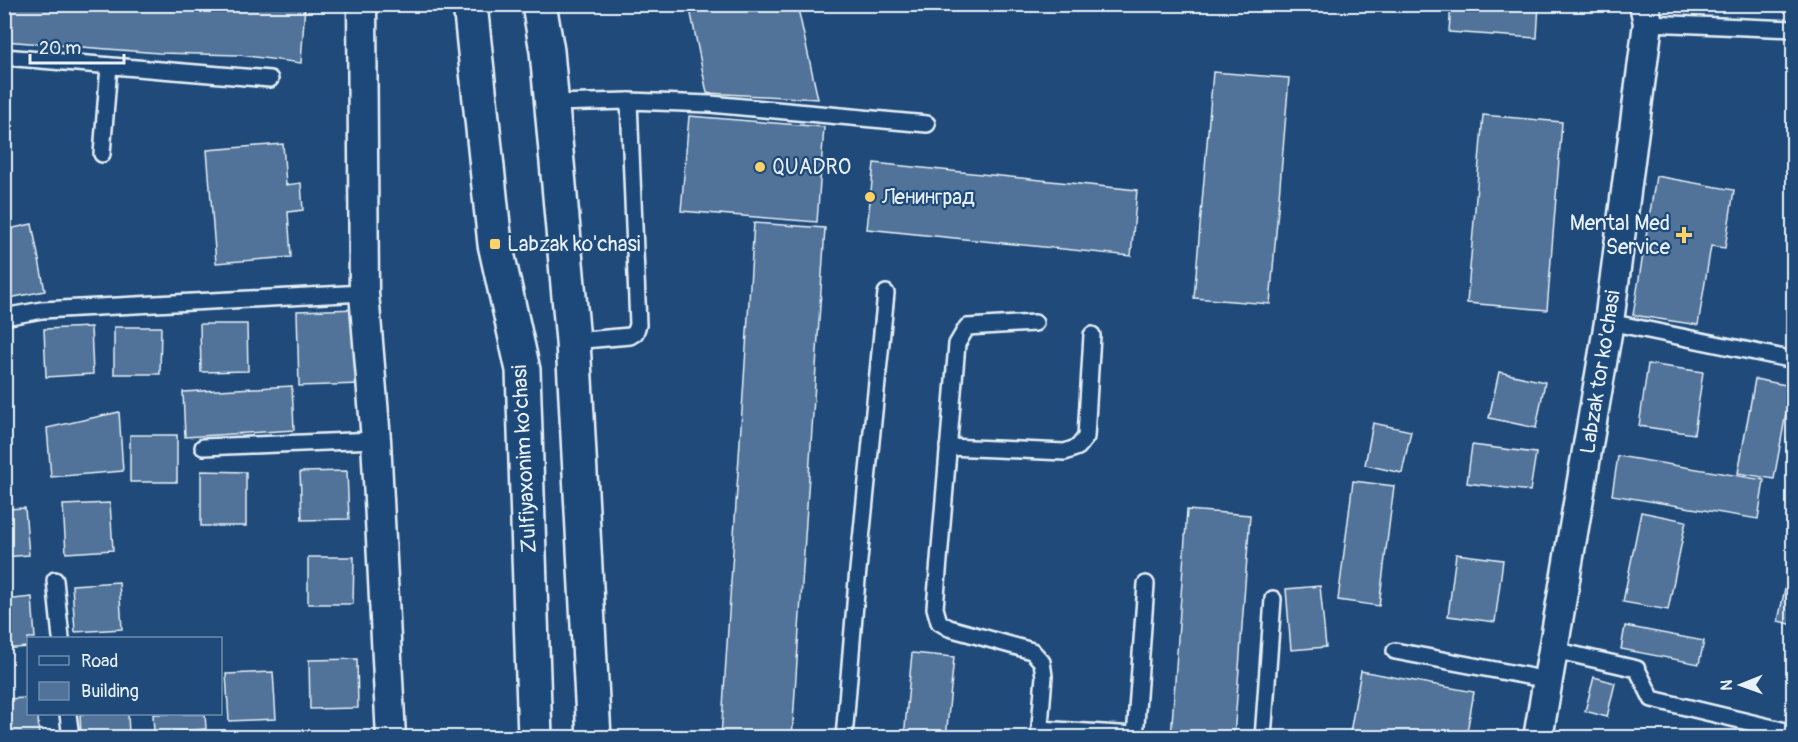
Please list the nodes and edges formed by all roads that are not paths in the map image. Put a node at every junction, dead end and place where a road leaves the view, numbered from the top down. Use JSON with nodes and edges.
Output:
{"nodes":[{"id":1,"x":362,"y":4,"type":"edge"},
{"id":2,"x":470,"y":4,"type":"edge"},
{"id":3,"x":539,"y":4,"type":"edge"},
{"id":4,"x":548,"y":4,"type":"edge"},
{"id":5,"x":1646,"y":14,"type":"edge"},
{"id":6,"x":1794,"y":29,"type":"edge"},
{"id":7,"x":547,"y":51,"type":"junction"},
{"id":8,"x":4,"y":57,"type":"edge"},
{"id":9,"x":109,"y":66,"type":"junction"},
{"id":10,"x":270,"y":79,"type":"dead end"},
{"id":11,"x":629,"y":101,"type":"junction"},
{"id":12,"x":552,"y":103,"type":"junction"},
{"id":13,"x":927,"y":124,"type":"dead end"},
{"id":14,"x":102,"y":154,"type":"dead end"},
{"id":15,"x":364,"y":293,"type":"junction"},
{"id":16,"x":886,"y":293,"type":"dead end"},
{"id":17,"x":4,"y":317,"type":"edge"},
{"id":18,"x":1609,"y":322,"type":"junction"},
{"id":19,"x":1035,"y":323,"type":"dead end"},
{"id":20,"x":1092,"y":335,"type":"dead end"},
{"id":21,"x":573,"y":341,"type":"junction"},
{"id":22,"x":1794,"y":360,"type":"edge"},
{"id":23,"x":376,"y":440,"type":"junction"},
{"id":24,"x":203,"y":447,"type":"dead end"},
{"id":25,"x":948,"y":447,"type":"junction"},
{"id":26,"x":55,"y":580,"type":"dead end"},
{"id":27,"x":1146,"y":584,"type":"dead end"},
{"id":28,"x":1273,"y":599,"type":"dead end"},
{"id":29,"x":61,"y":637,"type":"edge"},
{"id":30,"x":1554,"y":650,"type":"junction"},
{"id":31,"x":1395,"y":651,"type":"dead end"},
{"id":32,"x":1548,"y":680,"type":"junction"},
{"id":33,"x":68,"y":715,"type":"edge"},
{"id":34,"x":1039,"y":733,"type":"edge"},
{"id":35,"x":1794,"y":733,"type":"edge"},
{"id":36,"x":1135,"y":736,"type":"edge"},
{"id":37,"x":71,"y":738,"type":"edge"},
{"id":38,"x":391,"y":738,"type":"edge"},
{"id":39,"x":535,"y":738,"type":"edge"},
{"id":40,"x":594,"y":738,"type":"edge"},
{"id":41,"x":844,"y":738,"type":"edge"},
{"id":42,"x":1263,"y":738,"type":"edge"},
{"id":43,"x":1538,"y":738,"type":"edge"}],
"edges":[{"from":1,"to":15,"type":"street"},
{"from":2,"to":39,"type":"main road","name":"Zulfiyaxonim ko'chasi"},
{"from":3,"to":7,"type":"main road"},
{"from":4,"to":7,"type":"main road"},
{"from":5,"to":6,"type":"lane"},
{"from":5,"to":18,"type":"street","name":"Labzak tor ko'chasi"},
{"from":7,"to":12,"type":"main road"},
{"from":8,"to":9,"type":"lane"},
{"from":9,"to":10,"type":"lane"},
{"from":9,"to":14,"type":"lane"},
{"from":11,"to":12,"type":"lane"},
{"from":11,"to":13,"type":"lane"},
{"from":11,"to":21,"type":"lane"},
{"from":12,"to":21,"type":"main road"},
{"from":15,"to":17,"type":"lane"},
{"from":15,"to":23,"type":"street"},
{"from":16,"to":41,"type":"lane"},
{"from":18,"to":22,"type":"lane"},
{"from":18,"to":30,"type":"street","name":"Labzak tor ko'chasi"},
{"from":19,"to":25,"type":"lane"},
{"from":20,"to":25,"type":"lane"},
{"from":21,"to":40,"type":"main road"},
{"from":23,"to":24,"type":"lane"},
{"from":23,"to":38,"type":"street"},
{"from":25,"to":34,"type":"lane"},
{"from":26,"to":29,"type":"lane"},
{"from":27,"to":36,"type":"lane"},
{"from":28,"to":42,"type":"lane"},
{"from":30,"to":32,"type":"street","name":"Labzak tor ko'chasi"},
{"from":30,"to":35,"type":"lane"},
{"from":31,"to":32,"type":"lane"},
{"from":32,"to":43,"type":"street","name":"Labzak tor ko'chasi"},
{"from":33,"to":37,"type":"lane"},
{"from":34,"to":36,"type":"lane"}]}
